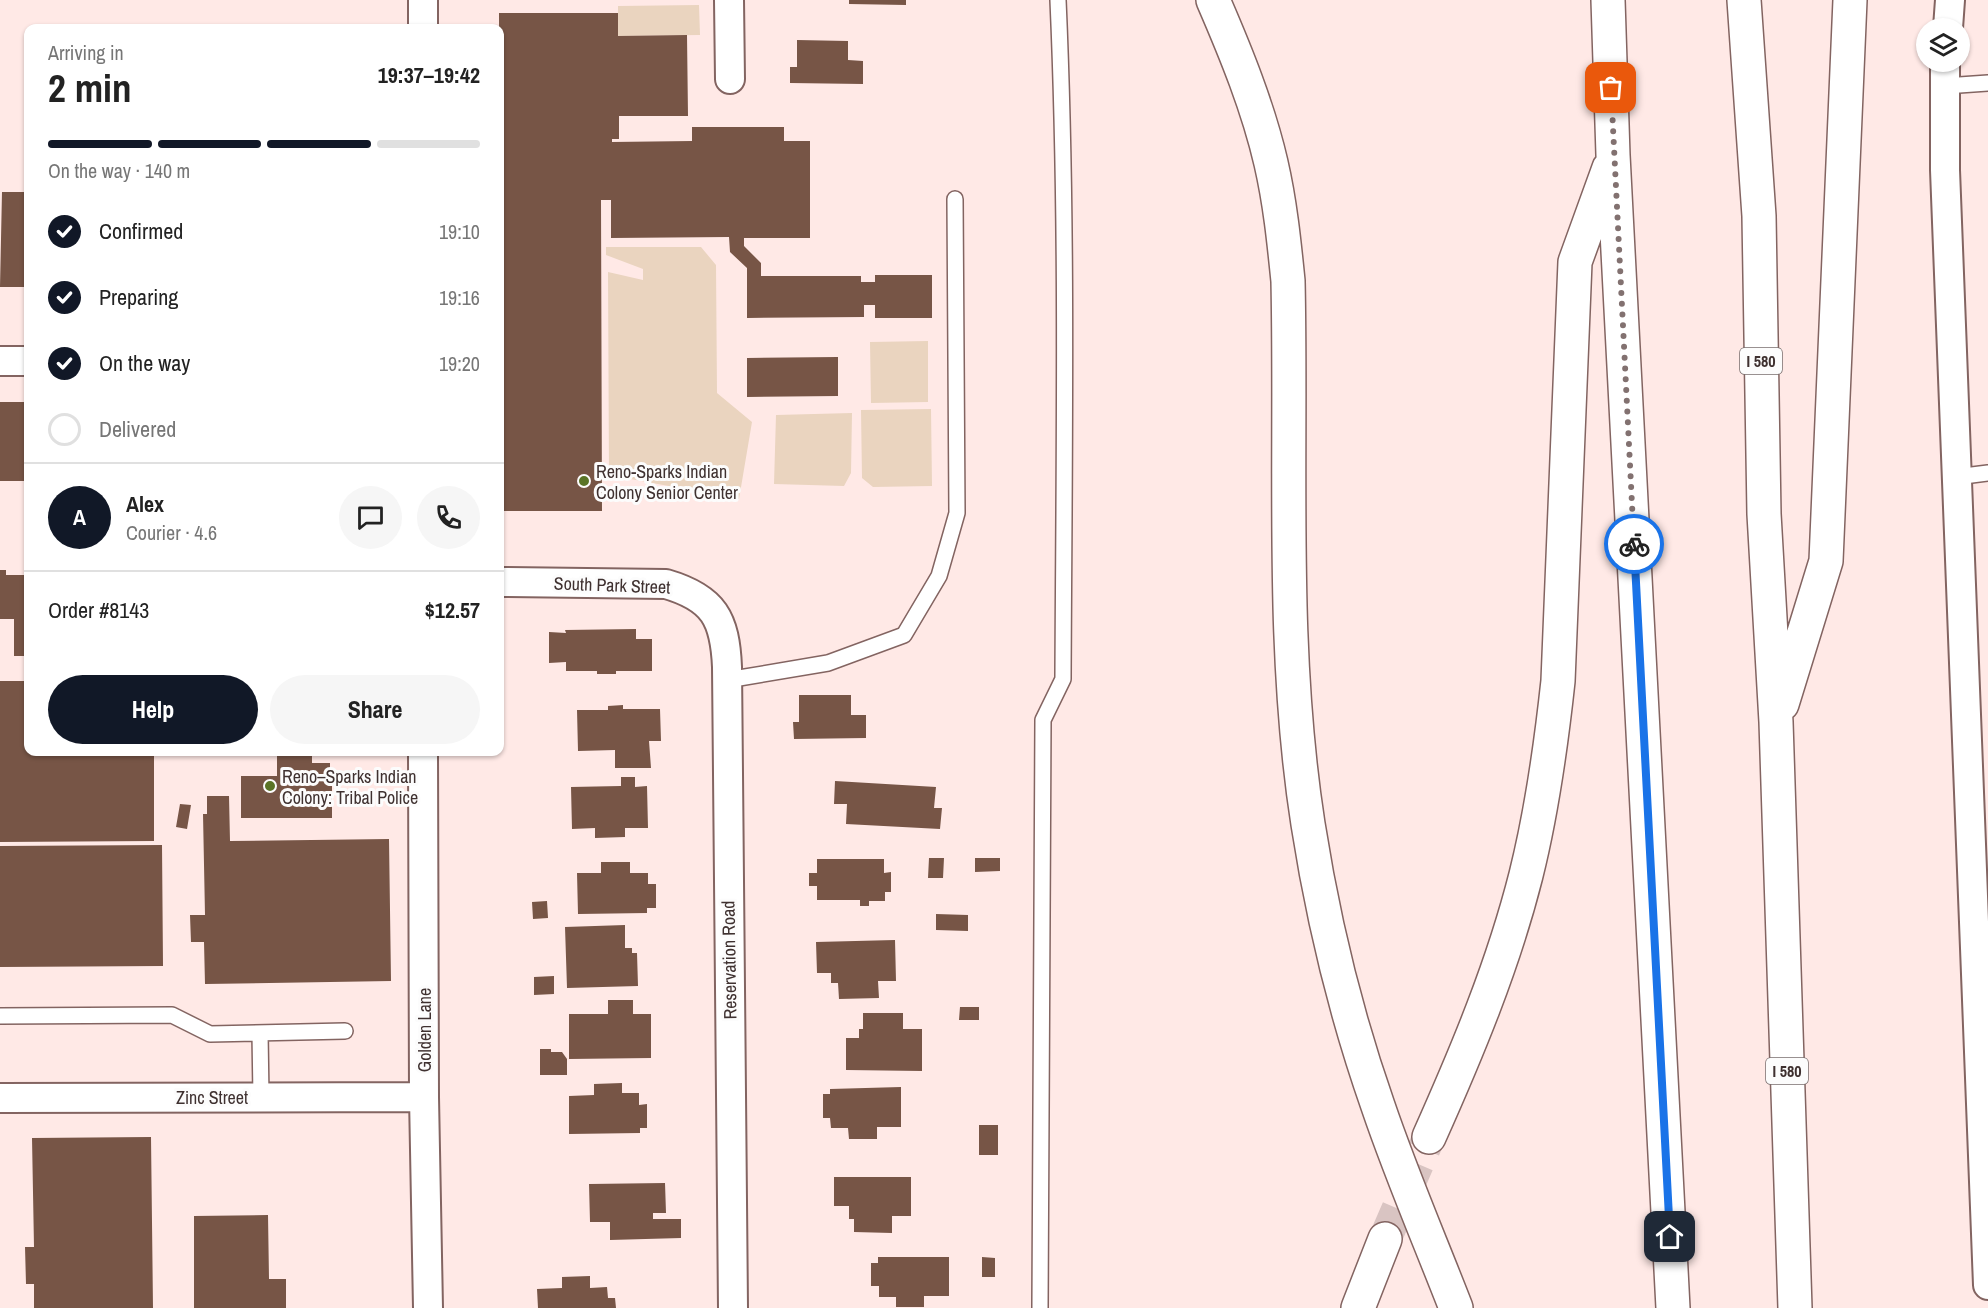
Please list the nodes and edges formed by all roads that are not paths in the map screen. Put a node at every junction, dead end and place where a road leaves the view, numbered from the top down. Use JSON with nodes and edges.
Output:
{"nodes":[{"id":1,"x":423,"y":0,"type":"edge"},
{"id":2,"x":729,"y":0,"type":"edge"},
{"id":3,"x":1058,"y":0,"type":"edge"},
{"id":4,"x":1213,"y":0,"type":"edge"},
{"id":5,"x":1608,"y":0,"type":"edge"},
{"id":6,"x":1744,"y":0,"type":"edge"},
{"id":7,"x":1850,"y":0,"type":"edge"},
{"id":8,"x":1950,"y":0,"type":"edge"},
{"id":9,"x":1948,"y":18,"type":"edge"},
{"id":10,"x":423,"y":24,"type":"edge"},
{"id":11,"x":1945,"y":74,"type":"edge"},
{"id":12,"x":730,"y":79,"type":"dead end"},
{"id":13,"x":1988,"y":83,"type":"edge"},
{"id":14,"x":1613,"y":155,"type":"junction"},
{"id":15,"x":954,"y":199,"type":"dead end"},
{"id":16,"x":0,"y":361,"type":"edge"},
{"id":17,"x":24,"y":361,"type":"edge"},
{"id":18,"x":1988,"y":473,"type":"edge"},
{"id":19,"x":1956,"y":477,"type":"junction"},
{"id":20,"x":504,"y":582,"type":"edge"},
{"id":21,"x":715,"y":614,"type":"joint"},
{"id":22,"x":726,"y":680,"type":"junction"},
{"id":23,"x":1776,"y":722,"type":"junction"},
{"id":24,"x":423,"y":756,"type":"edge"},
{"id":25,"x":0,"y":1016,"type":"edge"},
{"id":26,"x":345,"y":1031,"type":"dead end"},
{"id":27,"x":260,"y":1033,"type":"junction"},
{"id":28,"x":261,"y":1097,"type":"junction"},
{"id":29,"x":424,"y":1097,"type":"junction"},
{"id":30,"x":0,"y":1098,"type":"edge"},
{"id":31,"x":1429,"y":1137,"type":"tunnel mouth"},
{"id":32,"x":1385,"y":1239,"type":"tunnel mouth"},
{"id":33,"x":1987,"y":1246,"type":"edge"},
{"id":34,"x":1988,"y":1285,"type":"edge"},
{"id":35,"x":428,"y":1308,"type":"edge"},
{"id":36,"x":733,"y":1308,"type":"edge"},
{"id":37,"x":1040,"y":1308,"type":"edge"},
{"id":38,"x":1358,"y":1308,"type":"edge"},
{"id":39,"x":1456,"y":1308,"type":"edge"},
{"id":40,"x":1673,"y":1308,"type":"edge"},
{"id":41,"x":1795,"y":1308,"type":"edge"}],
"edges":[{"from":1,"to":10,"type":"street"},
{"from":2,"to":12,"type":"street"},
{"from":3,"to":37,"type":"lane"},
{"from":4,"to":39,"type":"highway"},
{"from":5,"to":14,"type":"highway"},
{"from":6,"to":23,"type":"highway","number":"I 580"},
{"from":7,"to":23,"type":"highway"},
{"from":8,"to":9,"type":"street"},
{"from":11,"to":13,"type":"lane"},
{"from":11,"to":19,"type":"street"},
{"from":14,"to":31,"type":"highway"},
{"from":14,"to":40,"type":"highway"},
{"from":15,"to":22,"type":"lane"},
{"from":16,"to":17,"type":"street"},
{"from":18,"to":19,"type":"lane"},
{"from":19,"to":33,"type":"street"},
{"from":20,"to":21,"type":"street","name":"South Park Street"},
{"from":21,"to":22,"type":"street","name":"Reservation Road"},
{"from":22,"to":36,"type":"street","name":"Reservation Road"},
{"from":23,"to":41,"type":"highway","number":"I 580"},
{"from":24,"to":29,"type":"street","name":"Golden Lane"},
{"from":25,"to":27,"type":"lane"},
{"from":26,"to":27,"type":"lane"},
{"from":27,"to":28,"type":"lane"},
{"from":28,"to":29,"type":"street","name":"Zinc Street"},
{"from":28,"to":30,"type":"street","name":"Zinc Street"},
{"from":29,"to":35,"type":"street","name":"Golden Lane"},
{"from":32,"to":38,"type":"highway"},
{"from":33,"to":34,"type":"street"}]}
